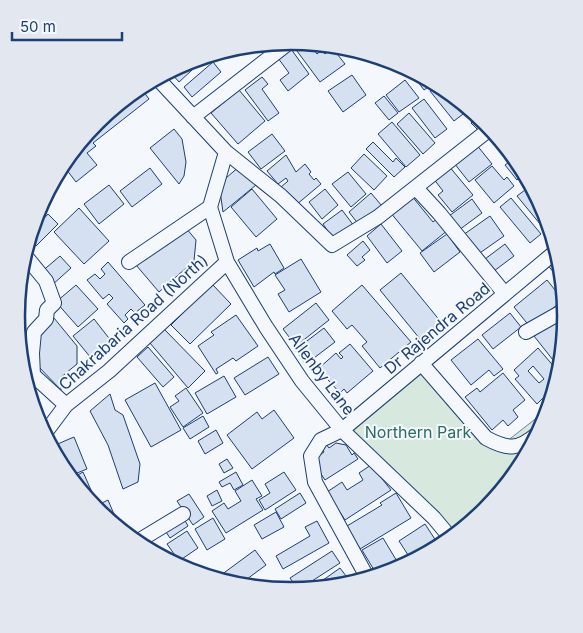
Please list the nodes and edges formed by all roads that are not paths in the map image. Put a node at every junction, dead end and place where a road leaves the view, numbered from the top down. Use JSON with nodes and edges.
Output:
{"nodes":[{"id":1,"x":279,"y":51,"type":"edge"},
{"id":2,"x":162,"y":84,"type":"edge"},
{"id":3,"x":193,"y":116,"type":"junction"},
{"id":4,"x":484,"y":133,"type":"edge"},
{"id":5,"x":226,"y":152,"type":"junction"},
{"id":6,"x":416,"y":188,"type":"junction"},
{"id":7,"x":210,"y":207,"type":"junction"},
{"id":8,"x":551,"y":256,"type":"edge"},
{"id":9,"x":31,"y":262,"type":"edge"},
{"id":10,"x":129,"y":262,"type":"dead end"},
{"id":11,"x":228,"y":262,"type":"junction"},
{"id":12,"x":505,"y":294,"type":"junction"},
{"id":13,"x":558,"y":314,"type":"edge"},
{"id":14,"x":526,"y":332,"type":"dead end"},
{"id":15,"x":421,"y":363,"type":"junction"},
{"id":16,"x":30,"y":370,"type":"edge"},
{"id":17,"x":32,"y":376,"type":"edge"},
{"id":18,"x":66,"y":405,"type":"junction"},
{"id":19,"x":49,"y":427,"type":"edge"},
{"id":20,"x":342,"y":430,"type":"junction"},
{"id":21,"x":526,"y":442,"type":"edge"},
{"id":22,"x":183,"y":514,"type":"dead end"},
{"id":23,"x":447,"y":533,"type":"edge"},
{"id":24,"x":143,"y":538,"type":"edge"},
{"id":25,"x":365,"y":573,"type":"edge"}],
"edges":[{"from":1,"to":3,"type":"street"},
{"from":2,"to":3,"type":"street"},
{"from":3,"to":5,"type":"street"},
{"from":4,"to":6,"type":"street"},
{"from":5,"to":6,"type":"street"},
{"from":5,"to":7,"type":"street"},
{"from":6,"to":12,"type":"street"},
{"from":7,"to":10,"type":"street"},
{"from":7,"to":11,"type":"street","name":"Allenby Lane"},
{"from":8,"to":12,"type":"street","name":"Dr Rajendra Road"},
{"from":9,"to":16,"type":"street"},
{"from":11,"to":18,"type":"street","name":"Chakrabaria Road (North)"},
{"from":11,"to":20,"type":"street","name":"Allenby Lane"},
{"from":12,"to":15,"type":"street","name":"Dr Rajendra Road"},
{"from":13,"to":14,"type":"street"},
{"from":15,"to":20,"type":"street","name":"Dr Rajendra Road"},
{"from":15,"to":21,"type":"street"},
{"from":17,"to":18,"type":"street"},
{"from":18,"to":19,"type":"street","name":"Chakrabaria Road (North)"},
{"from":20,"to":23,"type":"street","name":"Allenby Lane"},
{"from":20,"to":25,"type":"street","name":"Dr Rajendra Road"},
{"from":22,"to":24,"type":"street"}]}
